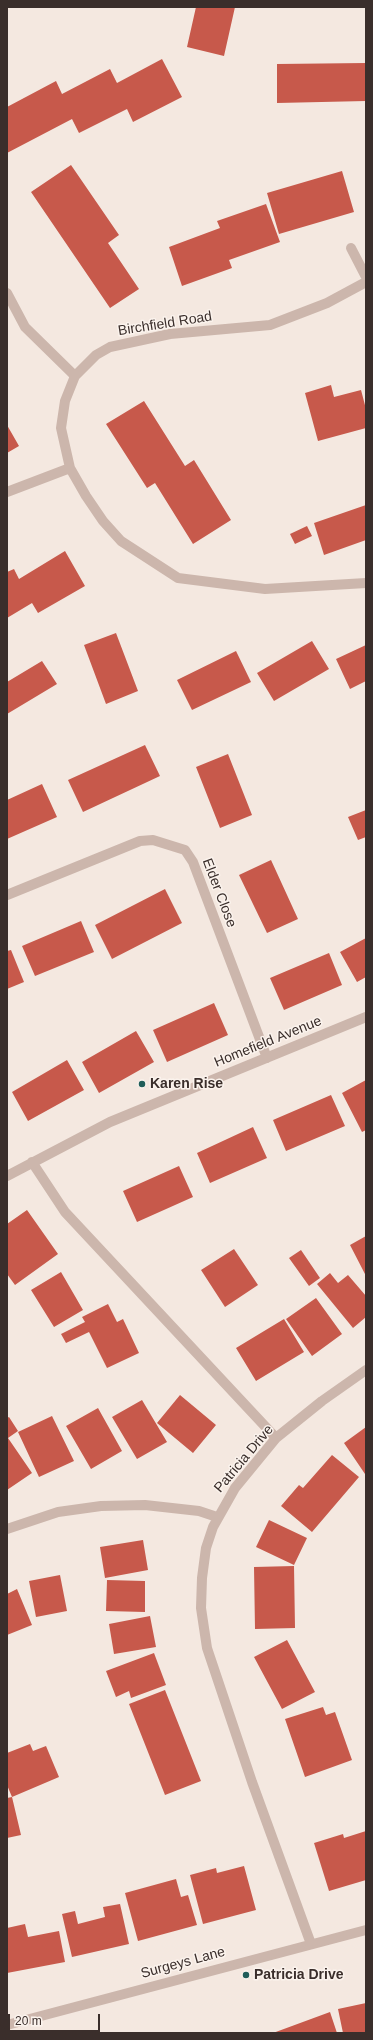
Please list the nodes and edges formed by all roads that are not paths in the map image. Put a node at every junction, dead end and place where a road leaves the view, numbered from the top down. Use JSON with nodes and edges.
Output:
{"nodes":[{"id":1,"x":351,"y":248,"type":"dead end"},
{"id":2,"x":366,"y":277,"type":"edge"},
{"id":3,"x":366,"y":282,"type":"edge"},
{"id":4,"x":7,"y":292,"type":"edge"},
{"id":5,"x":76,"y":376,"type":"junction"},
{"id":6,"x":70,"y":468,"type":"junction"},
{"id":7,"x":7,"y":492,"type":"edge"},
{"id":8,"x":366,"y":583,"type":"edge"},
{"id":9,"x":7,"y":895,"type":"edge"},
{"id":10,"x":366,"y":1017,"type":"edge"},
{"id":11,"x":267,"y":1058,"type":"junction"},
{"id":12,"x":32,"y":1162,"type":"junction"},
{"id":13,"x":7,"y":1176,"type":"edge"},
{"id":14,"x":366,"y":1370,"type":"edge"},
{"id":15,"x":276,"y":1438,"type":"junction"},
{"id":16,"x":217,"y":1517,"type":"junction"},
{"id":17,"x":7,"y":1529,"type":"edge"},
{"id":18,"x":366,"y":1930,"type":"edge"},
{"id":19,"x":311,"y":1944,"type":"junction"},
{"id":20,"x":7,"y":2025,"type":"edge"}],
"edges":[{"from":1,"to":2,"type":"street"},
{"from":3,"to":5,"type":"street","name":"Birchfield Road"},
{"from":4,"to":5,"type":"street"},
{"from":5,"to":6,"type":"street","name":"Birchfield Road"},
{"from":6,"to":7,"type":"street"},
{"from":6,"to":8,"type":"street","name":"Birchfield Road"},
{"from":9,"to":11,"type":"street","name":"Elder Close"},
{"from":10,"to":11,"type":"street","name":"Homefield Avenue"},
{"from":11,"to":12,"type":"street","name":"Homefield Avenue"},
{"from":12,"to":13,"type":"street","name":"Homefield Avenue"},
{"from":12,"to":15,"type":"street"},
{"from":14,"to":15,"type":"street","name":"Patricia Drive"},
{"from":15,"to":16,"type":"street","name":"Patricia Drive"},
{"from":16,"to":17,"type":"street"},
{"from":16,"to":19,"type":"street","name":"Patricia Drive"},
{"from":18,"to":19,"type":"street","name":"Surgeys Lane"},
{"from":19,"to":20,"type":"street","name":"Surgeys Lane"}]}
